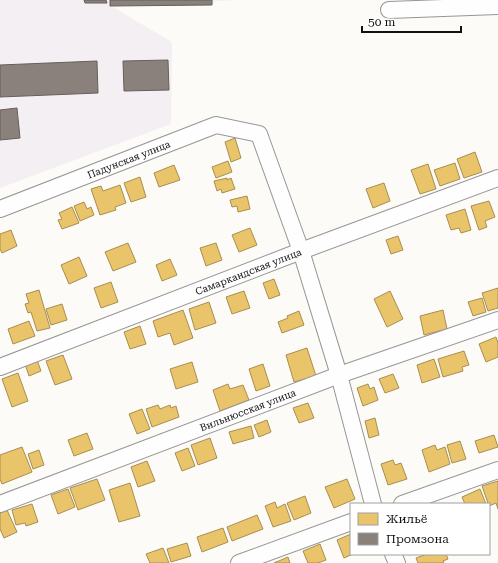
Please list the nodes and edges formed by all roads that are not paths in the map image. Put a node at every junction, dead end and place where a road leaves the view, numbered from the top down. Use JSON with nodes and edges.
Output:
{"nodes":[{"id":1,"x":498,"y":6,"type":"edge"},
{"id":2,"x":389,"y":10,"type":"dead end"},
{"id":3,"x":498,"y":178,"type":"edge"},
{"id":4,"x":0,"y":209,"type":"edge"},
{"id":5,"x":301,"y":251,"type":"junction"},
{"id":6,"x":498,"y":320,"type":"edge"},
{"id":7,"x":0,"y":367,"type":"edge"},
{"id":8,"x":339,"y":375,"type":"junction"},
{"id":9,"x":498,"y":470,"type":"edge"},
{"id":10,"x":373,"y":503,"type":"edge"},
{"id":11,"x":405,"y":503,"type":"edge"},
{"id":12,"x":0,"y":504,"type":"edge"},
{"id":13,"x":350,"y":522,"type":"edge"},
{"id":14,"x":239,"y":563,"type":"edge"}],
"edges":[{"from":1,"to":2,"type":"street"},
{"from":3,"to":5,"type":"street","name":"Самаркандская улица"},
{"from":4,"to":5,"type":"street","name":"Падунская улица"},
{"from":5,"to":7,"type":"street","name":"Самаркандская улица"},
{"from":5,"to":8,"type":"street"},
{"from":6,"to":8,"type":"street","name":"Вильнюсская улица"},
{"from":8,"to":10,"type":"street"},
{"from":8,"to":12,"type":"street","name":"Вильнюсская улица"},
{"from":9,"to":11,"type":"street"},
{"from":13,"to":14,"type":"street"}]}
